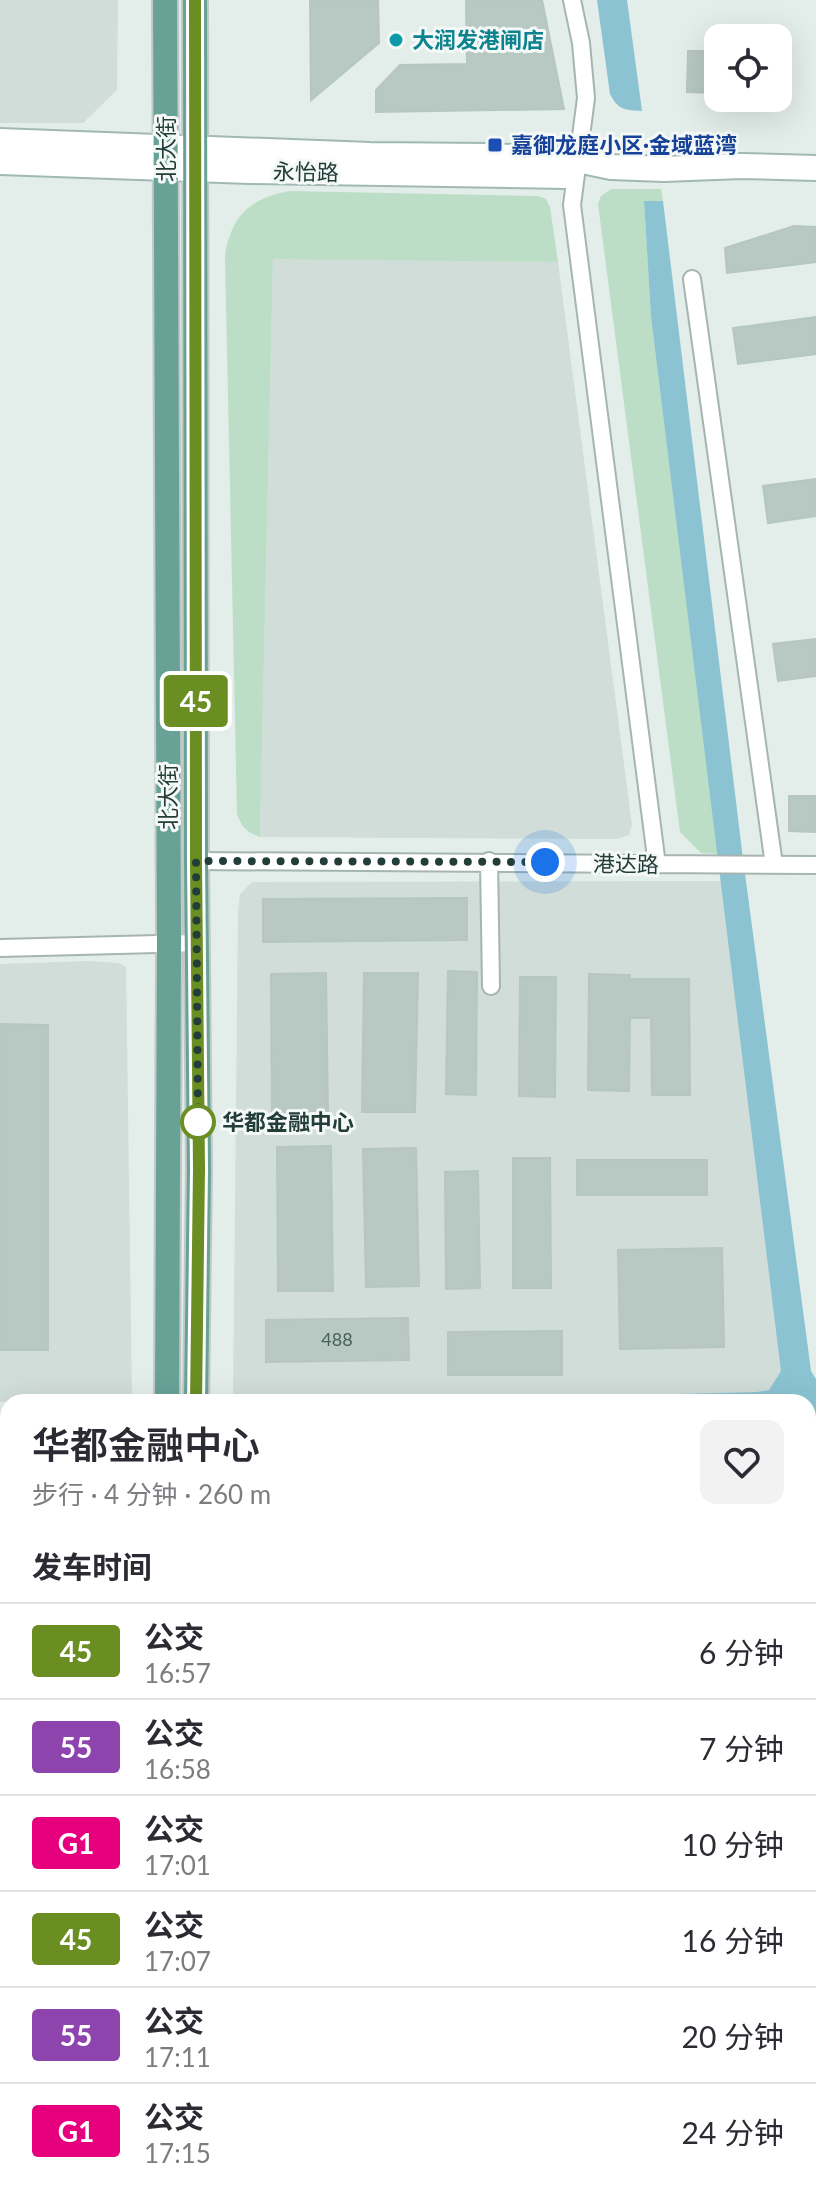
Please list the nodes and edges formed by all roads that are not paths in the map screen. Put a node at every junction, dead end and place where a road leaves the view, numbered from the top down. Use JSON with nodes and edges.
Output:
{"nodes":[{"id":1,"x":165,"y":0,"type":"edge"},
{"id":2,"x":195,"y":0,"type":"edge"},
{"id":3,"x":572,"y":0,"type":"edge"},
{"id":4,"x":0,"y":141,"type":"edge"},
{"id":5,"x":166,"y":146,"type":"junction"},
{"id":6,"x":196,"y":147,"type":"junction"},
{"id":7,"x":0,"y":162,"type":"edge"},
{"id":8,"x":577,"y":168,"type":"junction"},
{"id":9,"x":816,"y":168,"type":"edge"},
{"id":10,"x":692,"y":279,"type":"dead end"},
{"id":11,"x":196,"y":861,"type":"junction"},
{"id":12,"x":489,"y":861,"type":"junction"},
{"id":13,"x":657,"y":865,"type":"junction"},
{"id":14,"x":774,"y":865,"type":"junction"},
{"id":15,"x":816,"y":865,"type":"edge"},
{"id":16,"x":169,"y":943,"type":"junction"},
{"id":17,"x":197,"y":943,"type":"junction"},
{"id":18,"x":0,"y":948,"type":"edge"},
{"id":19,"x":491,"y":986,"type":"dead end"},
{"id":20,"x":167,"y":1394,"type":"edge"},
{"id":21,"x":196,"y":1394,"type":"edge"}],
"edges":[{"from":1,"to":5,"type":"main road","name":"北大街"},
{"from":2,"to":6,"type":"main road","name":"北大街"},
{"from":3,"to":8,"type":"street"},
{"from":4,"to":5,"type":"street","name":"永怡路"},
{"from":5,"to":6,"type":"street","name":"永怡路"},
{"from":5,"to":16,"type":"main road","name":"北大街"},
{"from":6,"to":8,"type":"street","name":"永怡路"},
{"from":6,"to":11,"type":"main road","name":"北大街"},
{"from":7,"to":8,"type":"street","name":"永怡路"},
{"from":8,"to":9,"type":"street","name":"永怡路"},
{"from":8,"to":13,"type":"street"},
{"from":10,"to":14,"type":"street"},
{"from":11,"to":12,"type":"street","name":"港达路"},
{"from":11,"to":17,"type":"main road","name":"北大街"},
{"from":12,"to":13,"type":"street","name":"港达路"},
{"from":12,"to":19,"type":"street"},
{"from":13,"to":14,"type":"street","name":"港达路"},
{"from":14,"to":15,"type":"street","name":"港达路"},
{"from":16,"to":17,"type":"street"},
{"from":16,"to":18,"type":"street"},
{"from":16,"to":20,"type":"main road","name":"北大街"},
{"from":17,"to":21,"type":"main road","name":"北大街"}]}
